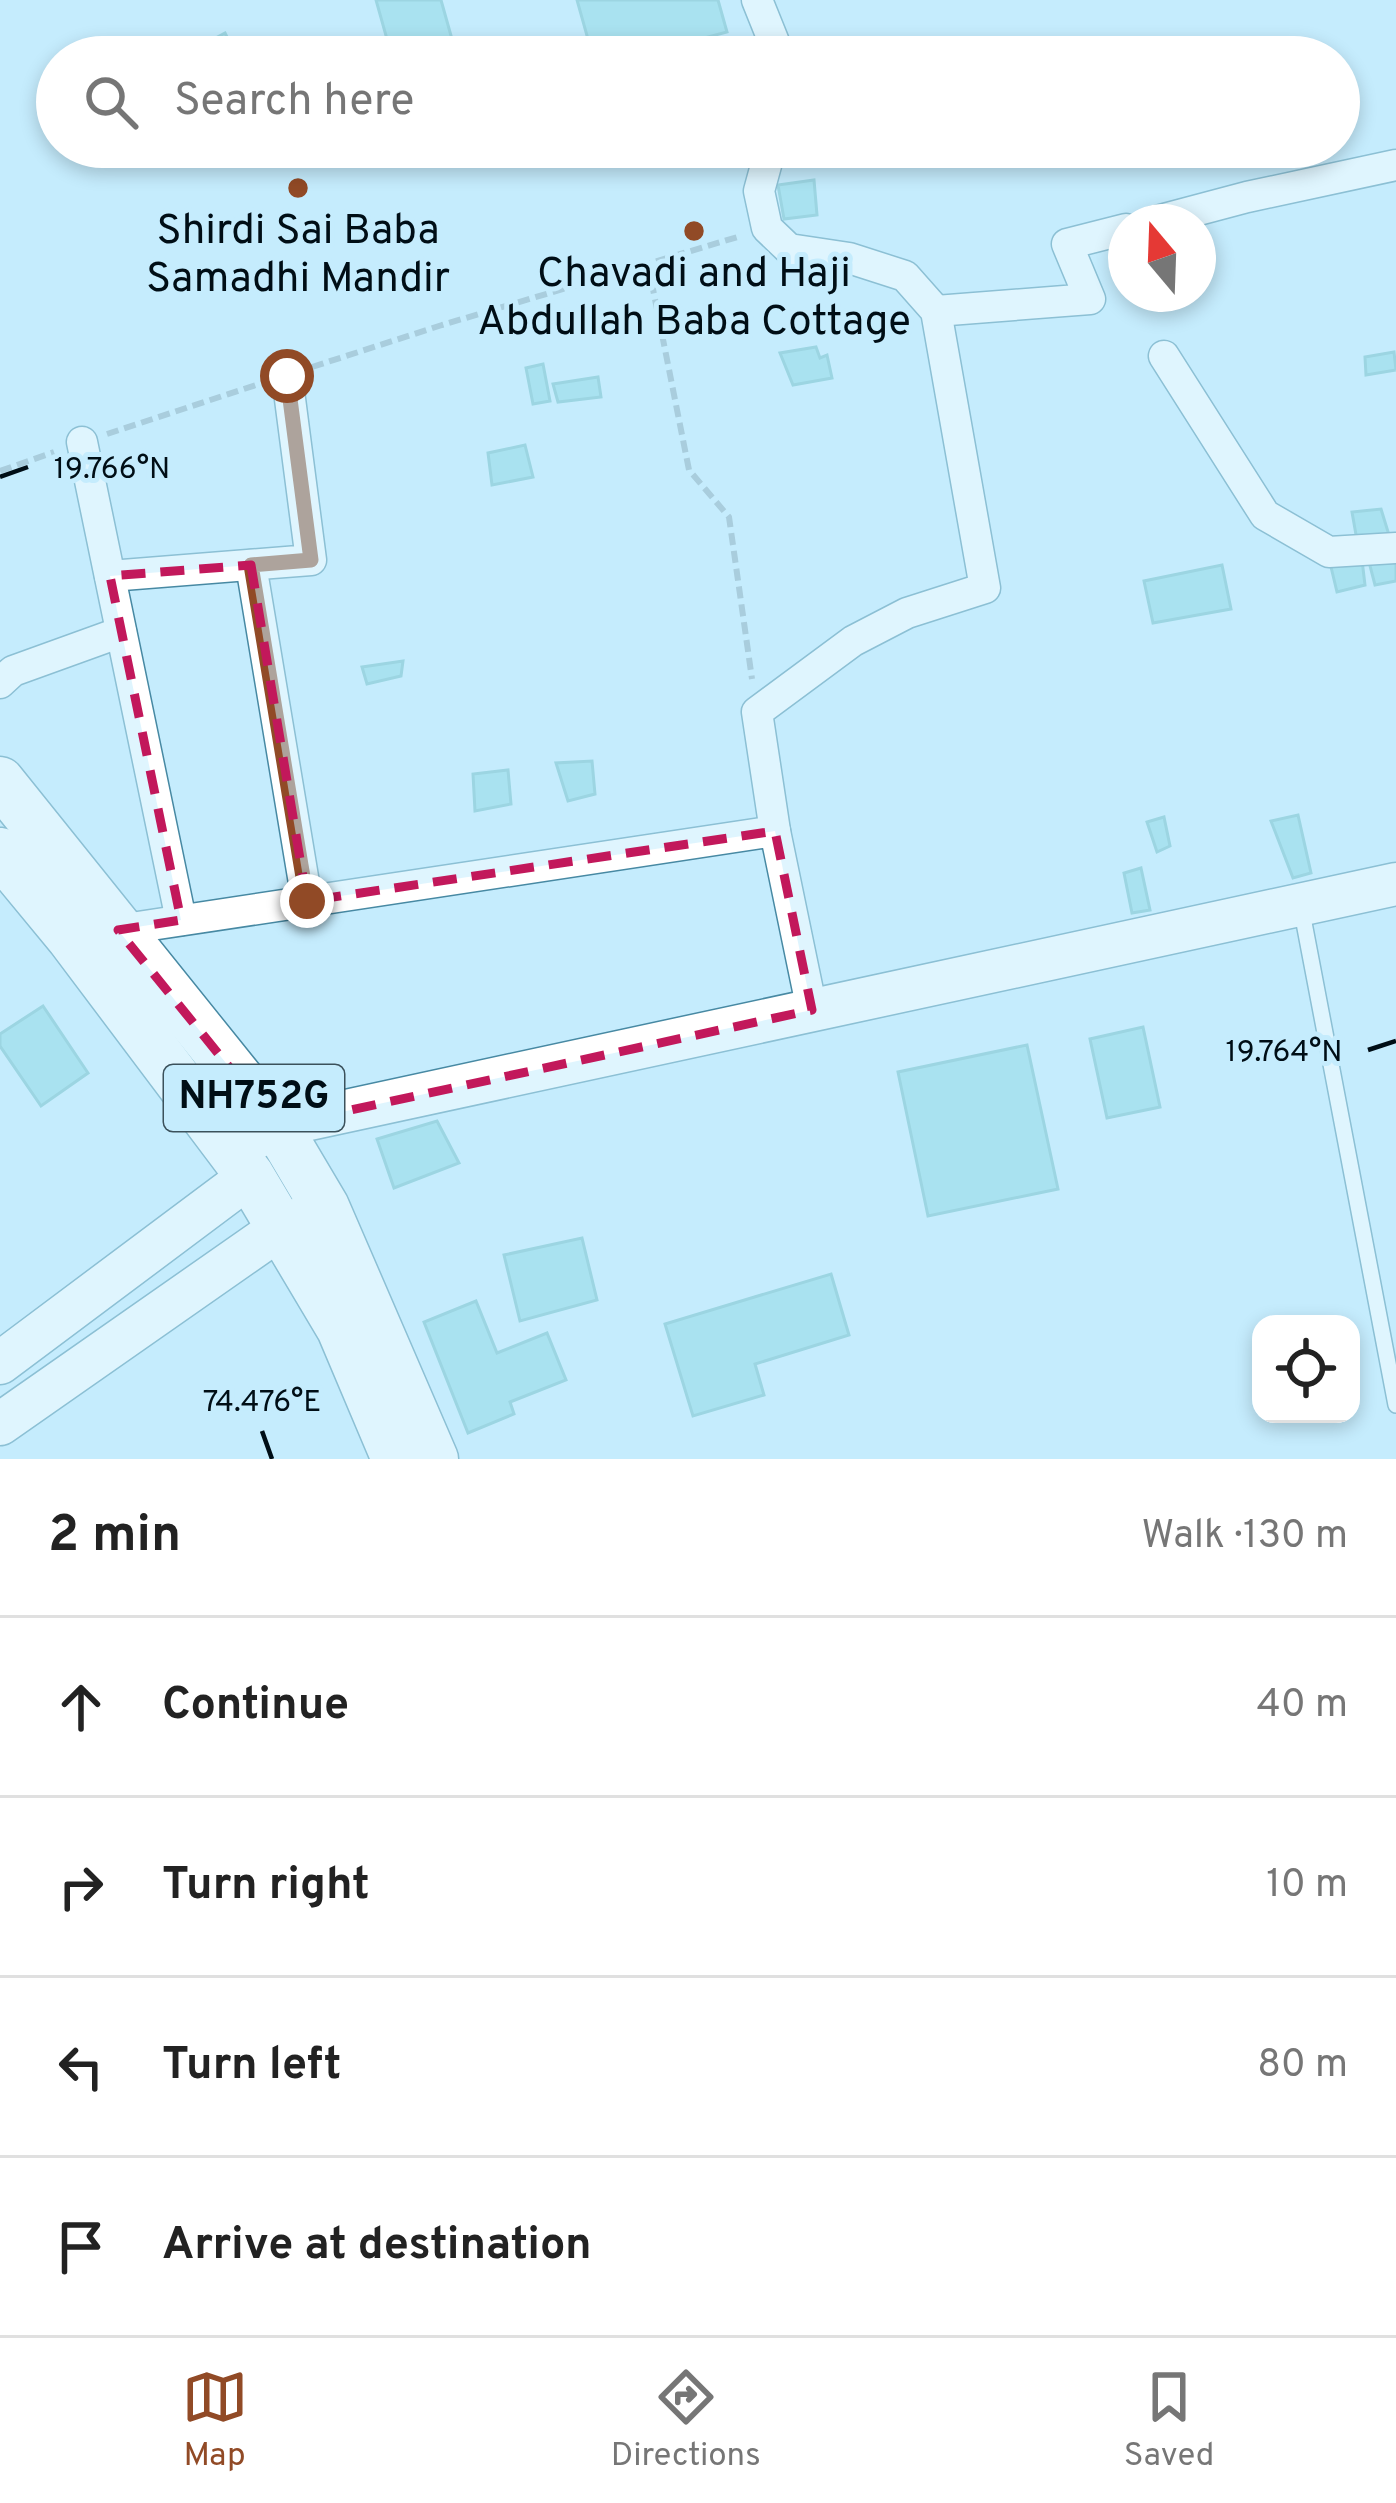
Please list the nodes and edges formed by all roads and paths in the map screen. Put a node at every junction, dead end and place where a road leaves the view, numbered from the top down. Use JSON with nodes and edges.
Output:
{"nodes":[{"id":1,"x":757,"y":0,"type":"edge"},
{"id":2,"x":771,"y":36,"type":"edge"},
{"id":3,"x":1396,"y":164,"type":"edge"},
{"id":4,"x":765,"y":168,"type":"edge"},
{"id":5,"x":1216,"y":205,"type":"edge"},
{"id":6,"x":767,"y":228,"type":"junction"},
{"id":7,"x":1108,"y":234,"type":"edge"},
{"id":8,"x":648,"y":264,"type":"junction"},
{"id":9,"x":936,"y":311,"type":"junction"},
{"id":10,"x":1164,"y":356,"type":"dead end"},
{"id":11,"x":287,"y":376,"type":"junction"},
{"id":12,"x":82,"y":442,"type":"junction"},
{"id":13,"x":0,"y":471,"type":"edge"},
{"id":14,"x":1396,"y":548,"type":"edge"},
{"id":15,"x":251,"y":565,"type":"junction"},
{"id":16,"x":110,"y":576,"type":"junction"},
{"id":17,"x":122,"y":632,"type":"junction"},
{"id":18,"x":0,"y":683,"type":"edge"},
{"id":19,"x":757,"y":712,"type":"junction"},
{"id":20,"x":0,"y":781,"type":"edge"},
{"id":21,"x":775,"y":831,"type":"junction"},
{"id":22,"x":0,"y":852,"type":"edge"},
{"id":23,"x":1396,"y":884,"type":"edge"},
{"id":24,"x":307,"y":901,"type":"junction"},
{"id":25,"x":1300,"y":904,"type":"junction"},
{"id":26,"x":181,"y":920,"type":"junction"},
{"id":27,"x":118,"y":930,"type":"junction"},
{"id":28,"x":812,"y":1010,"type":"junction"},
{"id":29,"x":277,"y":1126,"type":"junction"},
{"id":30,"x":241,"y":1163,"type":"junction"},
{"id":31,"x":304,"y":1217,"type":"junction"},
{"id":32,"x":6,"y":1358,"type":"edge"},
{"id":33,"x":41,"y":1395,"type":"junction"},
{"id":34,"x":1396,"y":1405,"type":"edge"},
{"id":35,"x":0,"y":1424,"type":"edge"},
{"id":36,"x":395,"y":1459,"type":"edge"},
{"id":37,"x":434,"y":1459,"type":"edge"}],
"edges":[{"from":1,"to":2,"type":"street"},
{"from":3,"to":5,"type":"street"},
{"from":4,"to":6,"type":"street"},
{"from":6,"to":8,"type":"path"},
{"from":6,"to":9,"type":"street"},
{"from":7,"to":9,"type":"street"},
{"from":8,"to":11,"type":"path"},
{"from":8,"to":19,"type":"path"},
{"from":9,"to":19,"type":"street"},
{"from":10,"to":14,"type":"street"},
{"from":11,"to":12,"type":"path"},
{"from":11,"to":15,"type":"street"},
{"from":12,"to":13,"type":"path"},
{"from":12,"to":16,"type":"street"},
{"from":15,"to":16,"type":"street"},
{"from":15,"to":24,"type":"street"},
{"from":16,"to":17,"type":"street"},
{"from":17,"to":18,"type":"street"},
{"from":17,"to":26,"type":"street"},
{"from":19,"to":21,"type":"street"},
{"from":20,"to":27,"type":"highway","number":"NH752G"},
{"from":21,"to":24,"type":"street"},
{"from":21,"to":28,"type":"street"},
{"from":22,"to":30,"type":"highway"},
{"from":23,"to":25,"type":"main road"},
{"from":24,"to":26,"type":"street"},
{"from":25,"to":28,"type":"main road"},
{"from":25,"to":34,"type":"lane"},
{"from":26,"to":27,"type":"street"},
{"from":27,"to":29,"type":"highway","number":"NH752G"},
{"from":28,"to":29,"type":"main road"},
{"from":29,"to":30,"type":"main road"},
{"from":29,"to":31,"type":"highway","number":"NH752G"},
{"from":30,"to":31,"type":"highway"},
{"from":30,"to":32,"type":"main road"},
{"from":31,"to":33,"type":"main road"},
{"from":31,"to":36,"type":"highway"},
{"from":31,"to":37,"type":"highway","number":"NH752G"},
{"from":32,"to":33,"type":"main road"},
{"from":33,"to":35,"type":"main road"}]}
